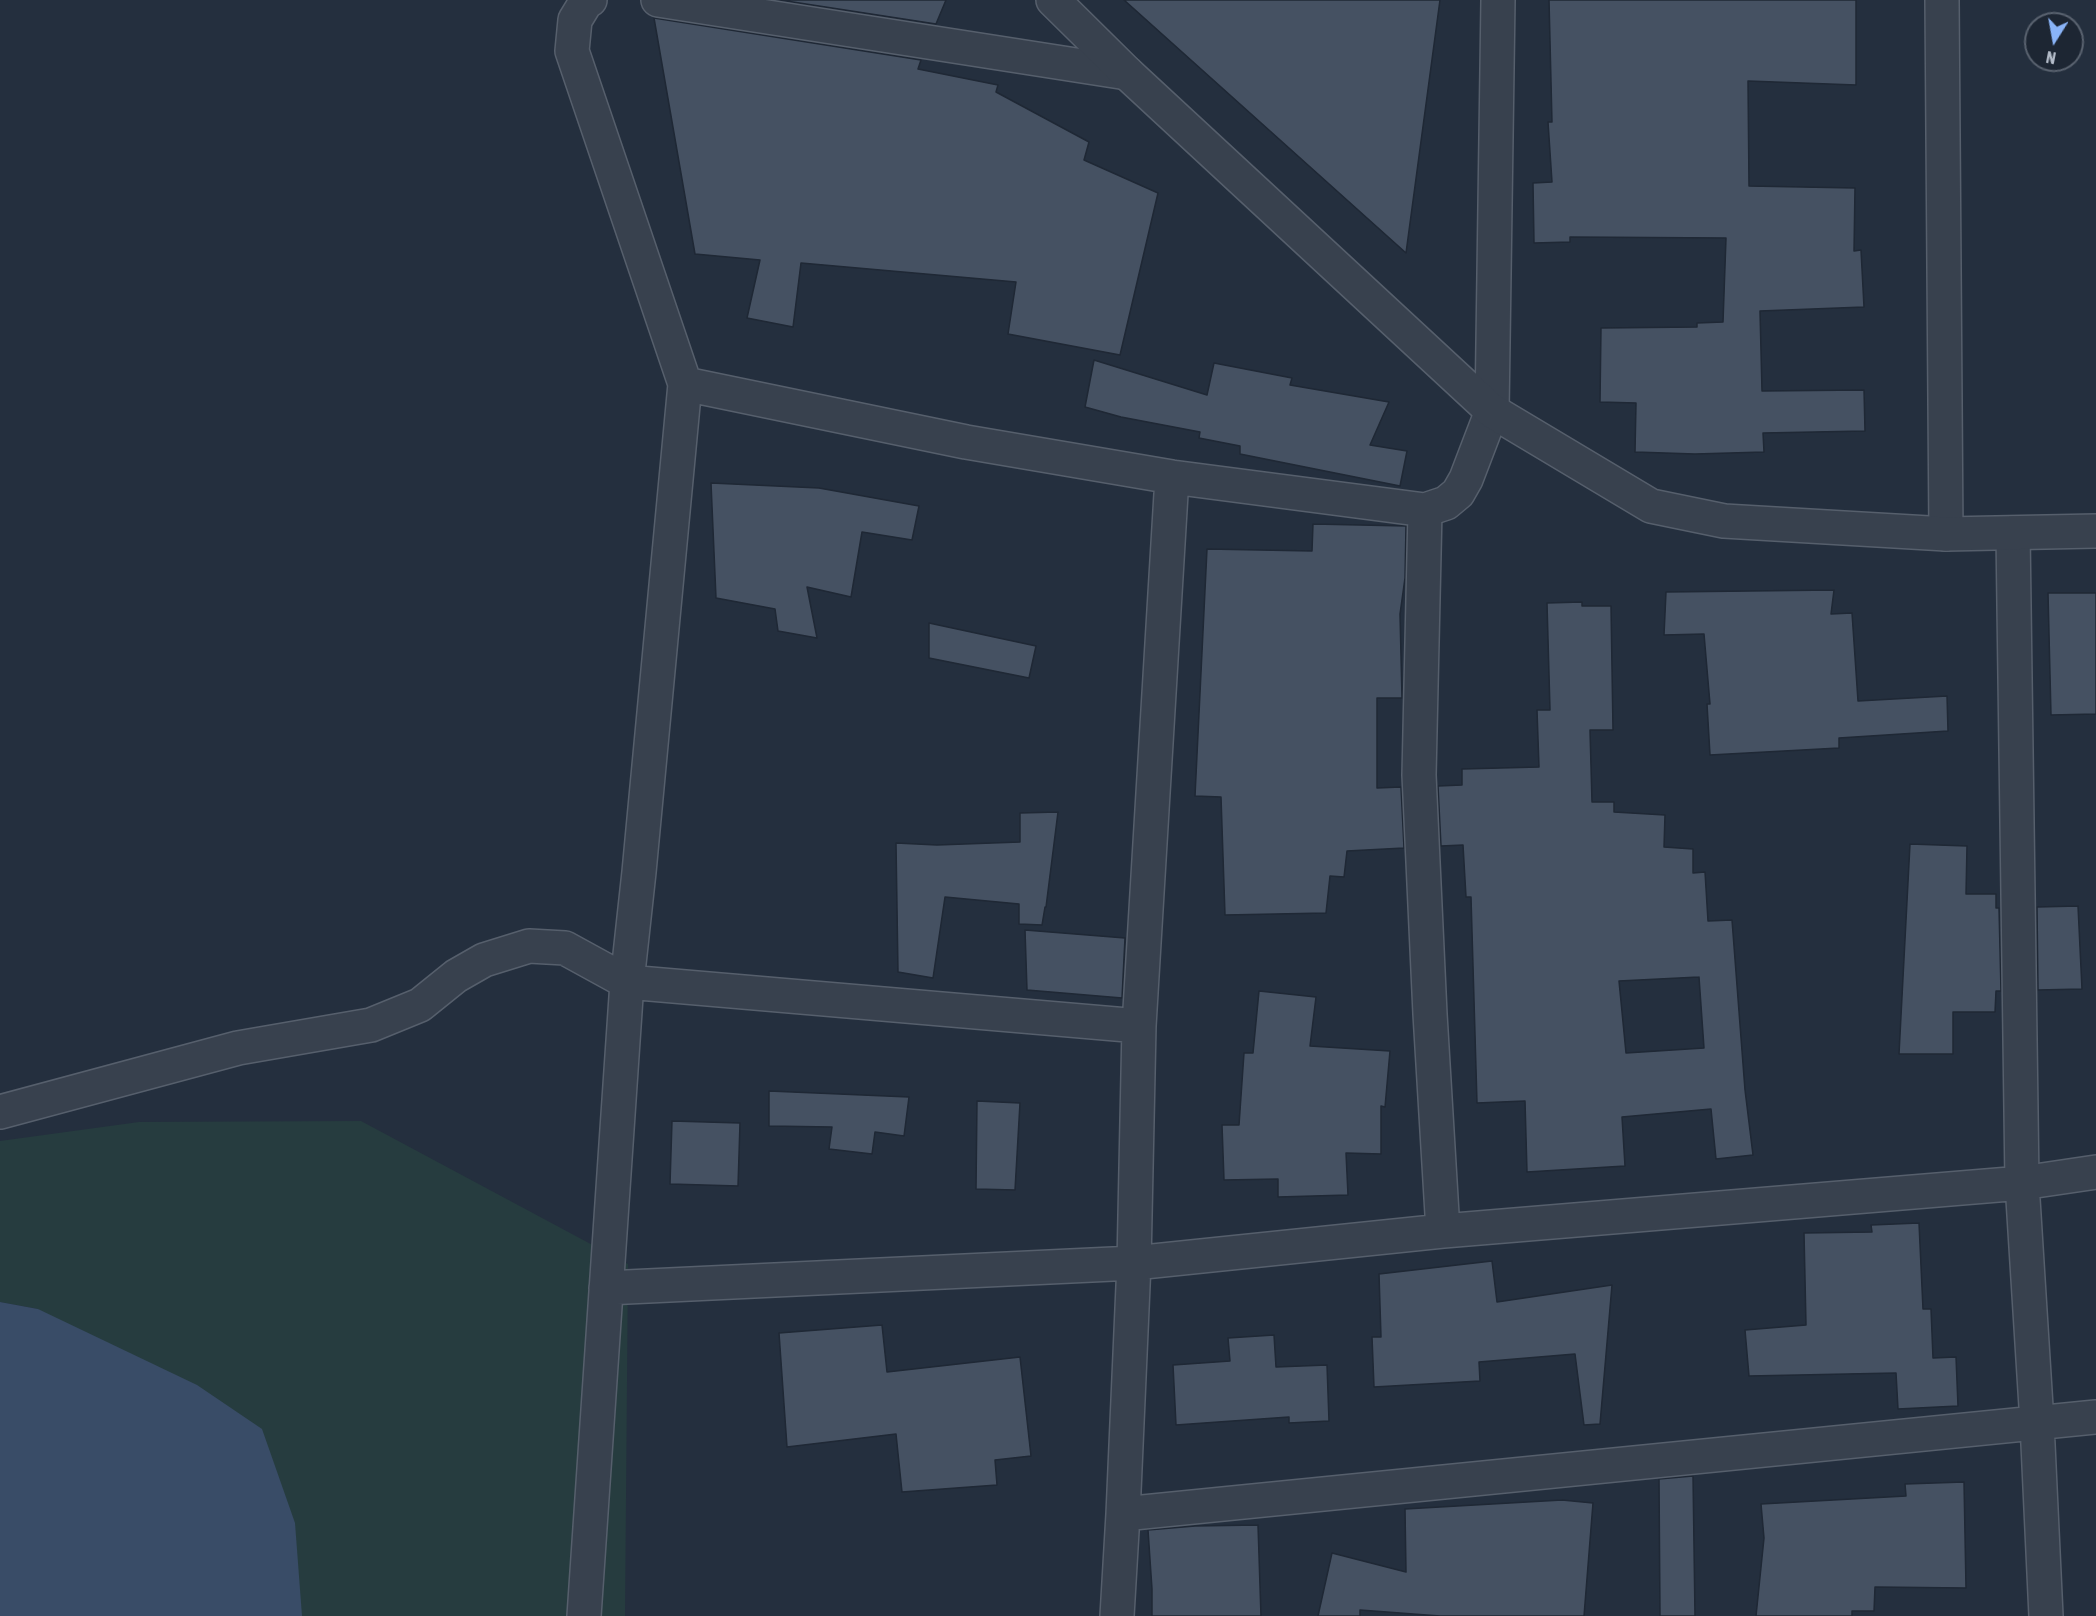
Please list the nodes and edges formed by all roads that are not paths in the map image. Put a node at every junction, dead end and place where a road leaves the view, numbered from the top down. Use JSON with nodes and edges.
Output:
{"nodes":[{"id":1,"x":590,"y":0,"type":"edge"},
{"id":2,"x":658,"y":0,"type":"edge"},
{"id":3,"x":1053,"y":0,"type":"edge"},
{"id":4,"x":1498,"y":0,"type":"edge"},
{"id":5,"x":1942,"y":0,"type":"edge"},
{"id":6,"x":1127,"y":73,"type":"junction"},
{"id":7,"x":685,"y":384,"type":"junction"},
{"id":8,"x":1492,"y":411,"type":"junction"},
{"id":9,"x":1172,"y":477,"type":"junction"},
{"id":10,"x":1425,"y":510,"type":"junction"},
{"id":11,"x":2096,"y":531,"type":"edge"},
{"id":12,"x":2013,"y":533,"type":"junction"},
{"id":13,"x":1946,"y":534,"type":"junction"},
{"id":14,"x":627,"y":982,"type":"junction"},
{"id":15,"x":1139,"y":1026,"type":"junction"},
{"id":16,"x":0,"y":1112,"type":"edge"},
{"id":17,"x":2096,"y":1172,"type":"edge"},
{"id":18,"x":2022,"y":1183,"type":"junction"},
{"id":19,"x":1443,"y":1231,"type":"junction"},
{"id":20,"x":1134,"y":1263,"type":"junction"},
{"id":21,"x":606,"y":1288,"type":"junction"},
{"id":22,"x":2096,"y":1417,"type":"edge"},
{"id":23,"x":2037,"y":1423,"type":"junction"},
{"id":24,"x":1123,"y":1514,"type":"junction"},
{"id":25,"x":584,"y":1616,"type":"edge"},
{"id":26,"x":1117,"y":1616,"type":"edge"},
{"id":27,"x":2046,"y":1616,"type":"edge"}],
"edges":[{"from":1,"to":7,"type":"street"},
{"from":2,"to":6,"type":"street"},
{"from":3,"to":6,"type":"street"},
{"from":4,"to":8,"type":"street"},
{"from":5,"to":13,"type":"street"},
{"from":6,"to":8,"type":"street"},
{"from":7,"to":9,"type":"street"},
{"from":7,"to":14,"type":"street"},
{"from":8,"to":10,"type":"street"},
{"from":8,"to":13,"type":"street"},
{"from":9,"to":10,"type":"street"},
{"from":9,"to":15,"type":"street"},
{"from":10,"to":19,"type":"street"},
{"from":11,"to":12,"type":"street"},
{"from":12,"to":13,"type":"street"},
{"from":12,"to":18,"type":"street"},
{"from":14,"to":15,"type":"street"},
{"from":14,"to":16,"type":"street"},
{"from":14,"to":21,"type":"street"},
{"from":15,"to":20,"type":"street"},
{"from":17,"to":18,"type":"street"},
{"from":18,"to":19,"type":"street"},
{"from":18,"to":23,"type":"street"},
{"from":19,"to":20,"type":"street"},
{"from":20,"to":21,"type":"street"},
{"from":20,"to":24,"type":"street"},
{"from":21,"to":25,"type":"street"},
{"from":22,"to":23,"type":"street"},
{"from":23,"to":24,"type":"street"},
{"from":23,"to":27,"type":"street"},
{"from":24,"to":26,"type":"street"}]}
